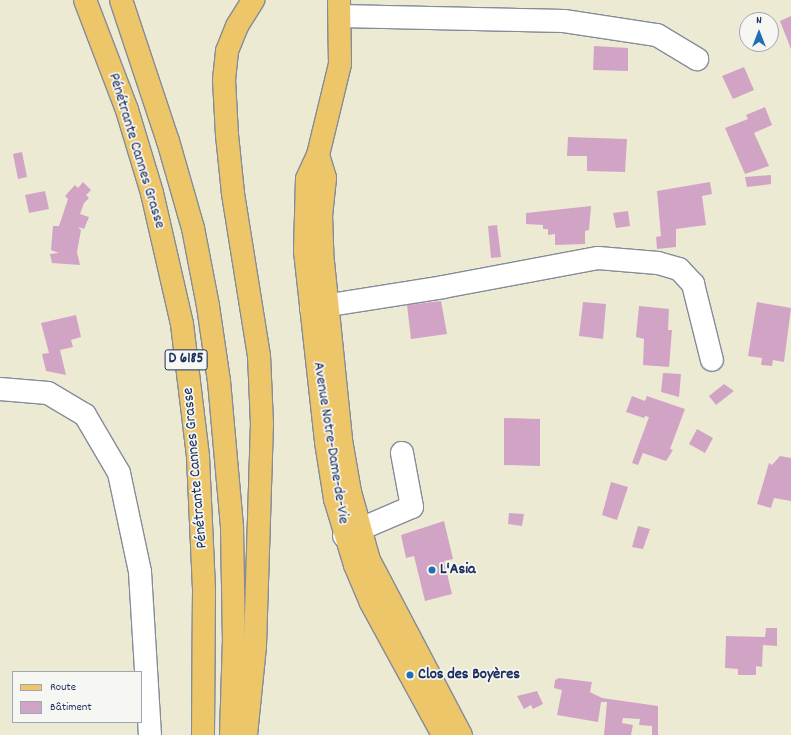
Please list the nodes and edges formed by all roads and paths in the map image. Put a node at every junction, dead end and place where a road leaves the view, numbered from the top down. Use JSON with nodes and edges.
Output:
{"nodes":[{"id":1,"x":85,"y":0,"type":"edge"},
{"id":2,"x":121,"y":0,"type":"edge"},
{"id":3,"x":253,"y":0,"type":"edge"},
{"id":4,"x":340,"y":8,"type":"edge"},
{"id":5,"x":697,"y":59,"type":"dead end"},
{"id":6,"x":319,"y":307,"type":"junction"},
{"id":7,"x":712,"y":360,"type":"dead end"},
{"id":8,"x":0,"y":389,"type":"edge"},
{"id":9,"x":402,"y":453,"type":"dead end"},
{"id":10,"x":352,"y":533,"type":"junction"},
{"id":11,"x":150,"y":735,"type":"edge"},
{"id":12,"x":203,"y":735,"type":"edge"},
{"id":13,"x":231,"y":735,"type":"edge"},
{"id":14,"x":246,"y":735,"type":"edge"},
{"id":15,"x":443,"y":735,"type":"edge"},
{"id":16,"x":461,"y":735,"type":"edge"}],
"edges":[{"from":1,"to":12,"type":"main road","name":"Pénétrante Cannes Grasse","number":"D 6185"},
{"from":2,"to":13,"type":"main road","name":"Pénétrante Cannes Grasse","number":"D 6185"},
{"from":3,"to":14,"type":"main road"},
{"from":4,"to":5,"type":"street"},
{"from":4,"to":6,"type":"main road","name":"Avenue Notre-Dame-de-Vie"},
{"from":6,"to":7,"type":"street"},
{"from":6,"to":10,"type":"main road","name":"Avenue Notre-Dame-de-Vie"},
{"from":8,"to":11,"type":"street"},
{"from":9,"to":10,"type":"street"},
{"from":10,"to":15,"type":"main road","name":"Avenue Notre-Dame-de-Vie"},
{"from":10,"to":16,"type":"main road","name":"Avenue Notre-Dame-de-Vie"}]}
